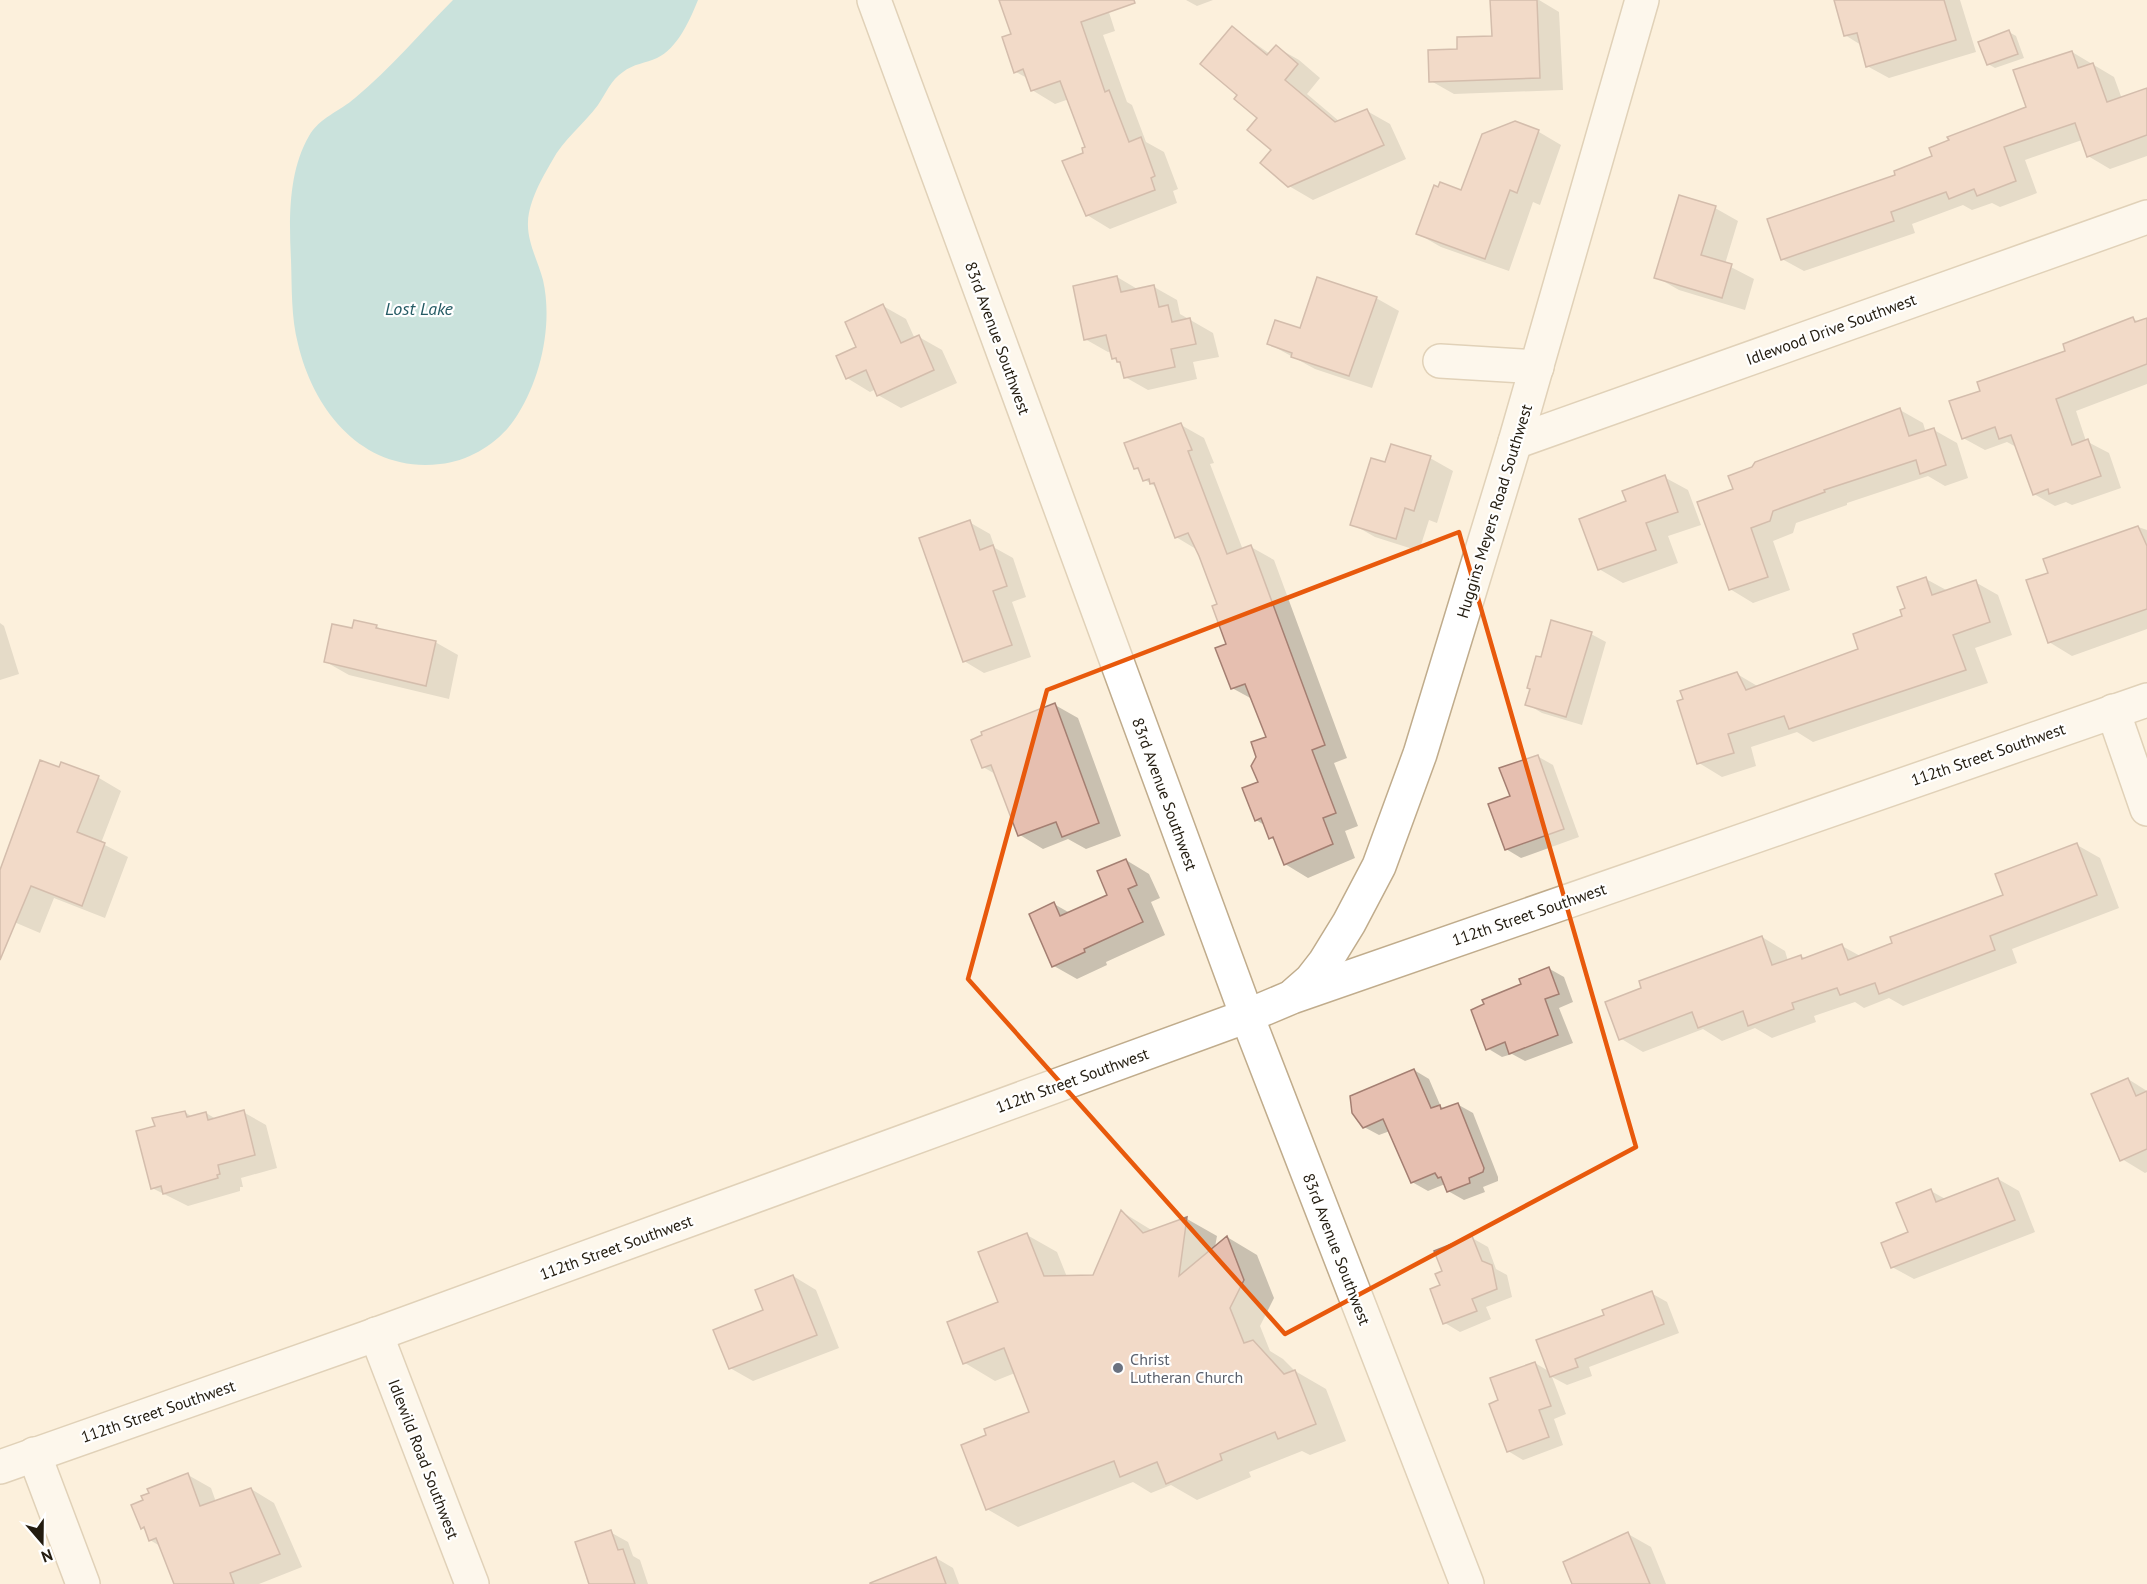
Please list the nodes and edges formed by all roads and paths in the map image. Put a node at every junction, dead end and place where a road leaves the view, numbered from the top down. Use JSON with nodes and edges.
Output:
{"nodes":[{"id":1,"x":874,"y":0,"type":"edge"},
{"id":2,"x":1642,"y":0,"type":"edge"},
{"id":3,"x":2147,"y":217,"type":"edge"},
{"id":4,"x":1440,"y":361,"type":"dead end"},
{"id":5,"x":1531,"y":366,"type":"junction"},
{"id":6,"x":1515,"y":442,"type":"junction"},
{"id":7,"x":2147,"y":700,"type":"edge"},
{"id":8,"x":2113,"y":711,"type":"junction"},
{"id":9,"x":2147,"y":809,"type":"edge"},
{"id":10,"x":1292,"y":997,"type":"junction"},
{"id":11,"x":1246,"y":1016,"type":"junction"},
{"id":12,"x":376,"y":1334,"type":"junction"},
{"id":13,"x":34,"y":1454,"type":"junction"},
{"id":14,"x":0,"y":1467,"type":"edge"},
{"id":15,"x":83,"y":1584,"type":"edge"},
{"id":16,"x":472,"y":1584,"type":"edge"},
{"id":17,"x":1467,"y":1584,"type":"edge"}],
"edges":[{"from":1,"to":11,"type":"street","name":"83rd Avenue Southwest"},
{"from":2,"to":5,"type":"street","name":"Huggins Meyers Road Southwest"},
{"from":3,"to":6,"type":"street","name":"Idlewood Drive Southwest"},
{"from":4,"to":5,"type":"street"},
{"from":5,"to":6,"type":"street","name":"Huggins Meyers Road Southwest"},
{"from":6,"to":10,"type":"street","name":"Huggins Meyers Road Southwest"},
{"from":7,"to":8,"type":"street","name":"112th Street Southwest"},
{"from":8,"to":9,"type":"street"},
{"from":8,"to":10,"type":"street","name":"112th Street Southwest"},
{"from":10,"to":11,"type":"street","name":"112th Street Southwest"},
{"from":11,"to":12,"type":"street","name":"112th Street Southwest"},
{"from":11,"to":17,"type":"street","name":"83rd Avenue Southwest"},
{"from":12,"to":13,"type":"street","name":"112th Street Southwest"},
{"from":12,"to":16,"type":"street","name":"Idlewild Road Southwest"},
{"from":13,"to":14,"type":"street","name":"112th Street Southwest"},
{"from":13,"to":15,"type":"street"}]}
